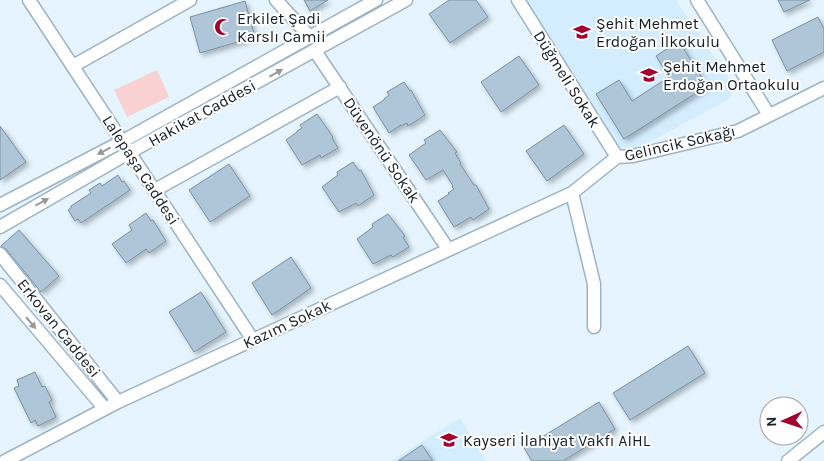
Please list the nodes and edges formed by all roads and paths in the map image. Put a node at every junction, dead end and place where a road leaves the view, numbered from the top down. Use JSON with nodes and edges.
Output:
{"nodes":[{"id":1,"x":29,"y":0,"type":"edge"},
{"id":2,"x":190,"y":0,"type":"edge"},
{"id":3,"x":276,"y":0,"type":"edge"},
{"id":4,"x":376,"y":0,"type":"edge"},
{"id":5,"x":406,"y":0,"type":"edge"},
{"id":6,"x":518,"y":0,"type":"edge"},
{"id":7,"x":697,"y":0,"type":"edge"},
{"id":8,"x":309,"y":36,"type":"junction"},
{"id":9,"x":315,"y":51,"type":"junction"},
{"id":10,"x":73,"y":66,"type":"junction"},
{"id":11,"x":340,"y":87,"type":"junction"},
{"id":12,"x":824,"y":88,"type":"edge"},
{"id":13,"x":769,"y":115,"type":"junction"},
{"id":14,"x":123,"y":141,"type":"junction"},
{"id":15,"x":130,"y":152,"type":"junction"},
{"id":16,"x":617,"y":158,"type":"junction"},
{"id":17,"x":155,"y":190,"type":"junction"},
{"id":18,"x":572,"y":193,"type":"junction"},
{"id":19,"x":0,"y":205,"type":"edge"},
{"id":20,"x":0,"y":227,"type":"edge"},
{"id":21,"x":448,"y":249,"type":"junction"},
{"id":22,"x":0,"y":254,"type":"edge"},
{"id":23,"x":0,"y":285,"type":"edge"},
{"id":24,"x":594,"y":327,"type":"dead end"},
{"id":25,"x":253,"y":340,"type":"junction"},
{"id":26,"x":118,"y":402,"type":"junction"},
{"id":27,"x":105,"y":409,"type":"junction"},
{"id":28,"x":824,"y":432,"type":"edge"},
{"id":29,"x":6,"y":461,"type":"edge"},
{"id":30,"x":788,"y":461,"type":"edge"}],
"edges":[{"from":1,"to":10,"type":"street","name":"Lalepaşa Caddesi"},
{"from":2,"to":10,"type":"street"},
{"from":3,"to":8,"type":"street"},
{"from":4,"to":8,"type":"street","name":"Hakikat Caddesi"},
{"from":5,"to":9,"type":"street","name":"Hakikat Caddesi"},
{"from":6,"to":16,"type":"street","name":"Düğmeli Sokak"},
{"from":7,"to":13,"type":"street"},
{"from":8,"to":14,"type":"street","name":"Hakikat Caddesi"},
{"from":9,"to":11,"type":"street","name":"Düvenönü Sokak"},
{"from":15,"to":9,"type":"street","name":"Hakikat Caddesi","one_way":true},
{"from":10,"to":14,"type":"street","name":"Lalepaşa Caddesi"},
{"from":11,"to":17,"type":"street"},
{"from":11,"to":21,"type":"street","name":"Düvenönü Sokak"},
{"from":12,"to":13,"type":"street","name":"Gelincik Sokağı"},
{"from":13,"to":16,"type":"street","name":"Gelincik Sokağı"},
{"from":14,"to":15,"type":"street","name":"Lalepaşa Caddesi"},
{"from":14,"to":19,"type":"street","name":"Hakikat Caddesi","one_way":true},
{"from":15,"to":17,"type":"street","name":"Lalepaşa Caddesi"},
{"from":20,"to":15,"type":"street","name":"Hakikat Caddesi","one_way":true},
{"from":16,"to":18,"type":"street","name":"Kazım Sokak"},
{"from":17,"to":25,"type":"street","name":"Lalepaşa Caddesi"},
{"from":18,"to":21,"type":"street","name":"Kazım Sokak"},
{"from":18,"to":24,"type":"street"},
{"from":21,"to":25,"type":"street","name":"Kazım Sokak"},
{"from":22,"to":26,"type":"street","name":"Erkovan Caddesi"},
{"from":23,"to":27,"type":"street","name":"Erkovan Caddesi","one_way":true},
{"from":25,"to":26,"type":"street","name":"Kazım Sokak"},
{"from":26,"to":27,"type":"street","name":"Kazım Sokak"},
{"from":27,"to":29,"type":"street","name":"Kazım Sokak"},
{"from":28,"to":30,"type":"street"}]}
